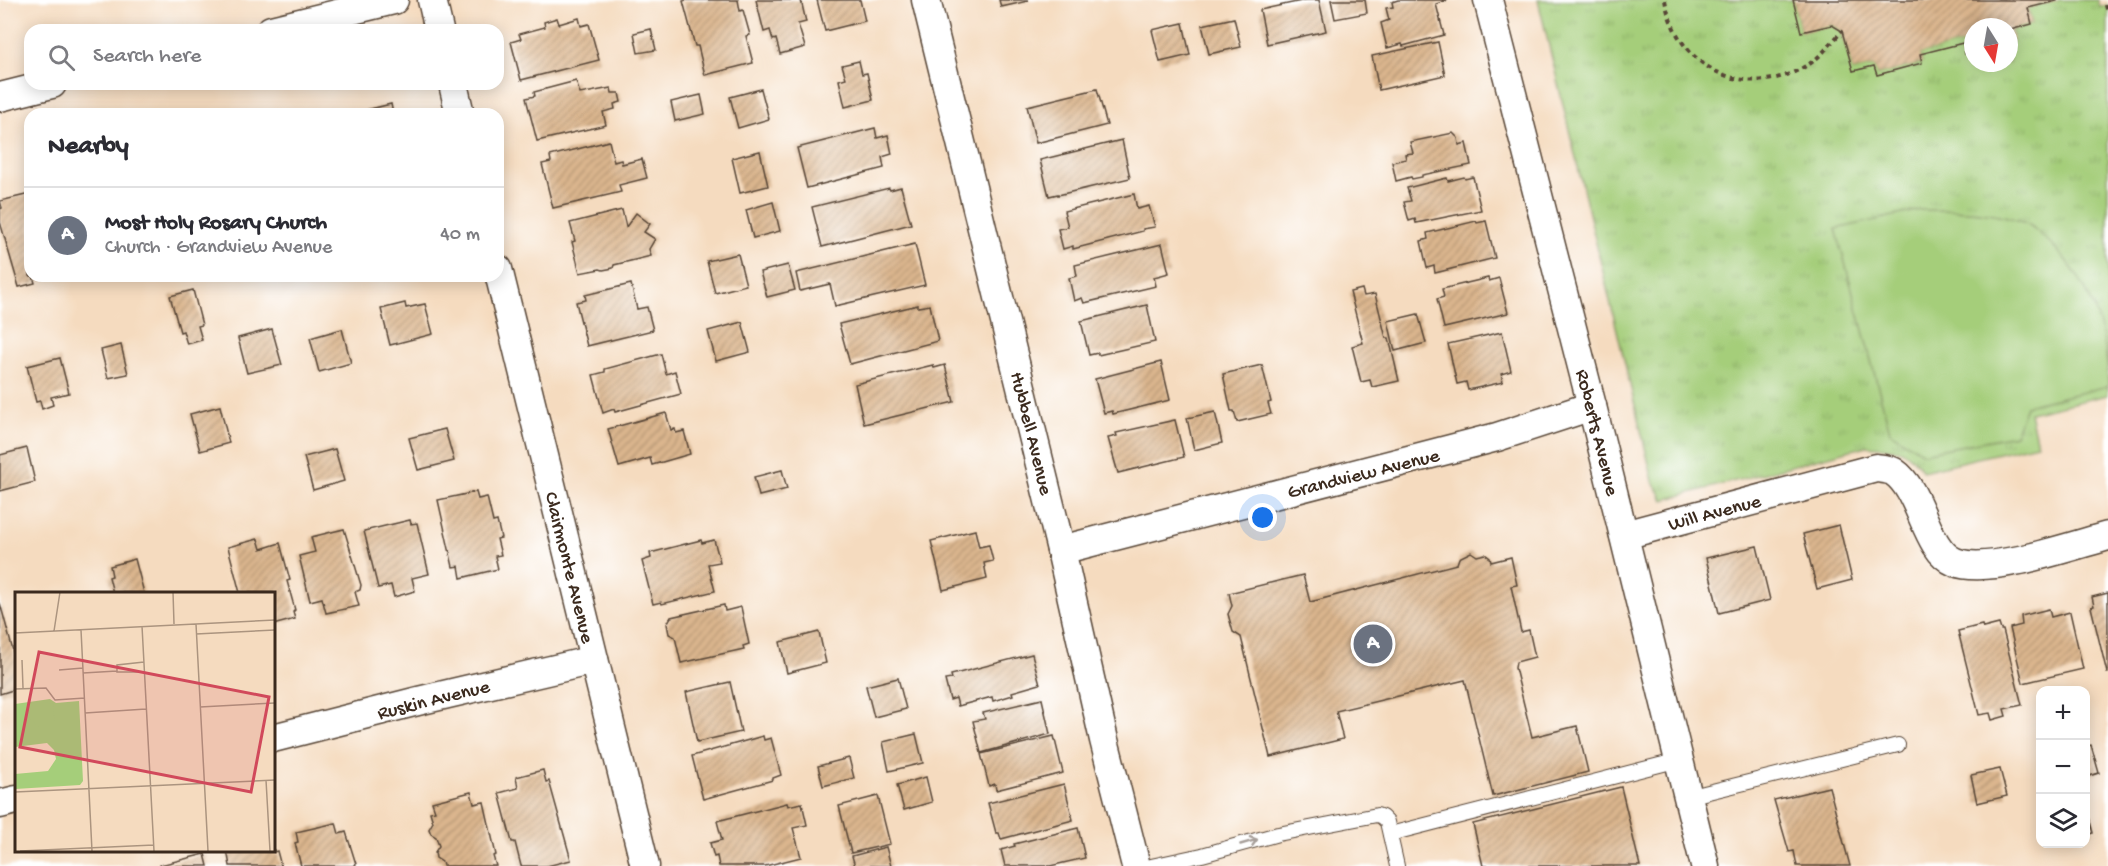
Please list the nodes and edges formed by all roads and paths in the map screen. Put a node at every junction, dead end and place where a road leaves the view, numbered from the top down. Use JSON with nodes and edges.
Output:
{"nodes":[{"id":1,"x":394,"y":0,"type":"edge"},
{"id":2,"x":432,"y":0,"type":"edge"},
{"id":3,"x":926,"y":0,"type":"edge"},
{"id":4,"x":1488,"y":0,"type":"edge"},
{"id":5,"x":1665,"y":0,"type":"edge"},
{"id":6,"x":2106,"y":5,"type":"dead end"},
{"id":7,"x":2108,"y":13,"type":"edge"},
{"id":8,"x":296,"y":24,"type":"edge"},
{"id":9,"x":438,"y":24,"type":"edge"},
{"id":10,"x":1842,"y":31,"type":"dead end"},
{"id":11,"x":28,"y":90,"type":"edge"},
{"id":12,"x":454,"y":90,"type":"edge"},
{"id":13,"x":0,"y":97,"type":"edge"},
{"id":14,"x":459,"y":108,"type":"edge"},
{"id":15,"x":501,"y":282,"type":"edge"},
{"id":16,"x":1593,"y":406,"type":"junction"},
{"id":17,"x":1624,"y":535,"type":"junction"},
{"id":18,"x":2108,"y":536,"type":"edge"},
{"id":19,"x":1061,"y":550,"type":"junction"},
{"id":20,"x":594,"y":660,"type":"junction"},
{"id":21,"x":274,"y":738,"type":"edge"},
{"id":22,"x":1898,"y":745,"type":"dead end"},
{"id":23,"x":1679,"y":760,"type":"junction"},
{"id":24,"x":1688,"y":797,"type":"junction"},
{"id":25,"x":15,"y":800,"type":"edge"},
{"id":26,"x":0,"y":804,"type":"edge"},
{"id":27,"x":1389,"y":834,"type":"junction"},
{"id":28,"x":645,"y":866,"type":"edge"},
{"id":29,"x":1136,"y":866,"type":"edge"},
{"id":30,"x":1151,"y":866,"type":"edge"},
{"id":31,"x":1397,"y":866,"type":"edge"},
{"id":32,"x":1705,"y":866,"type":"edge"}],
"edges":[{"from":1,"to":8,"type":"street"},
{"from":2,"to":9,"type":"street"},
{"from":3,"to":19,"type":"street","name":"Hubbell Avenue"},
{"from":4,"to":16,"type":"street","name":"Roberts Avenue"},
{"from":5,"to":10,"type":"path"},
{"from":6,"to":7,"type":"path"},
{"from":11,"to":13,"type":"street"},
{"from":12,"to":14,"type":"street"},
{"from":15,"to":20,"type":"street","name":"Clairmonte Avenue"},
{"from":16,"to":17,"type":"street","name":"Roberts Avenue"},
{"from":16,"to":19,"type":"street","name":"Grandview Avenue"},
{"from":17,"to":18,"type":"street","name":"Will Avenue"},
{"from":17,"to":23,"type":"street","name":"Roberts Avenue"},
{"from":19,"to":29,"type":"street","name":"Hubbell Avenue"},
{"from":20,"to":21,"type":"street","name":"Ruskin Avenue"},
{"from":20,"to":28,"type":"street","name":"Clairmonte Avenue"},
{"from":22,"to":24,"type":"lane"},
{"from":23,"to":24,"type":"street","name":"Roberts Avenue"},
{"from":23,"to":27,"type":"lane"},
{"from":24,"to":32,"type":"street","name":"Roberts Avenue"},
{"from":25,"to":26,"type":"street"},
{"from":30,"to":27,"type":"lane","one_way":true},
{"from":27,"to":31,"type":"lane"}]}
